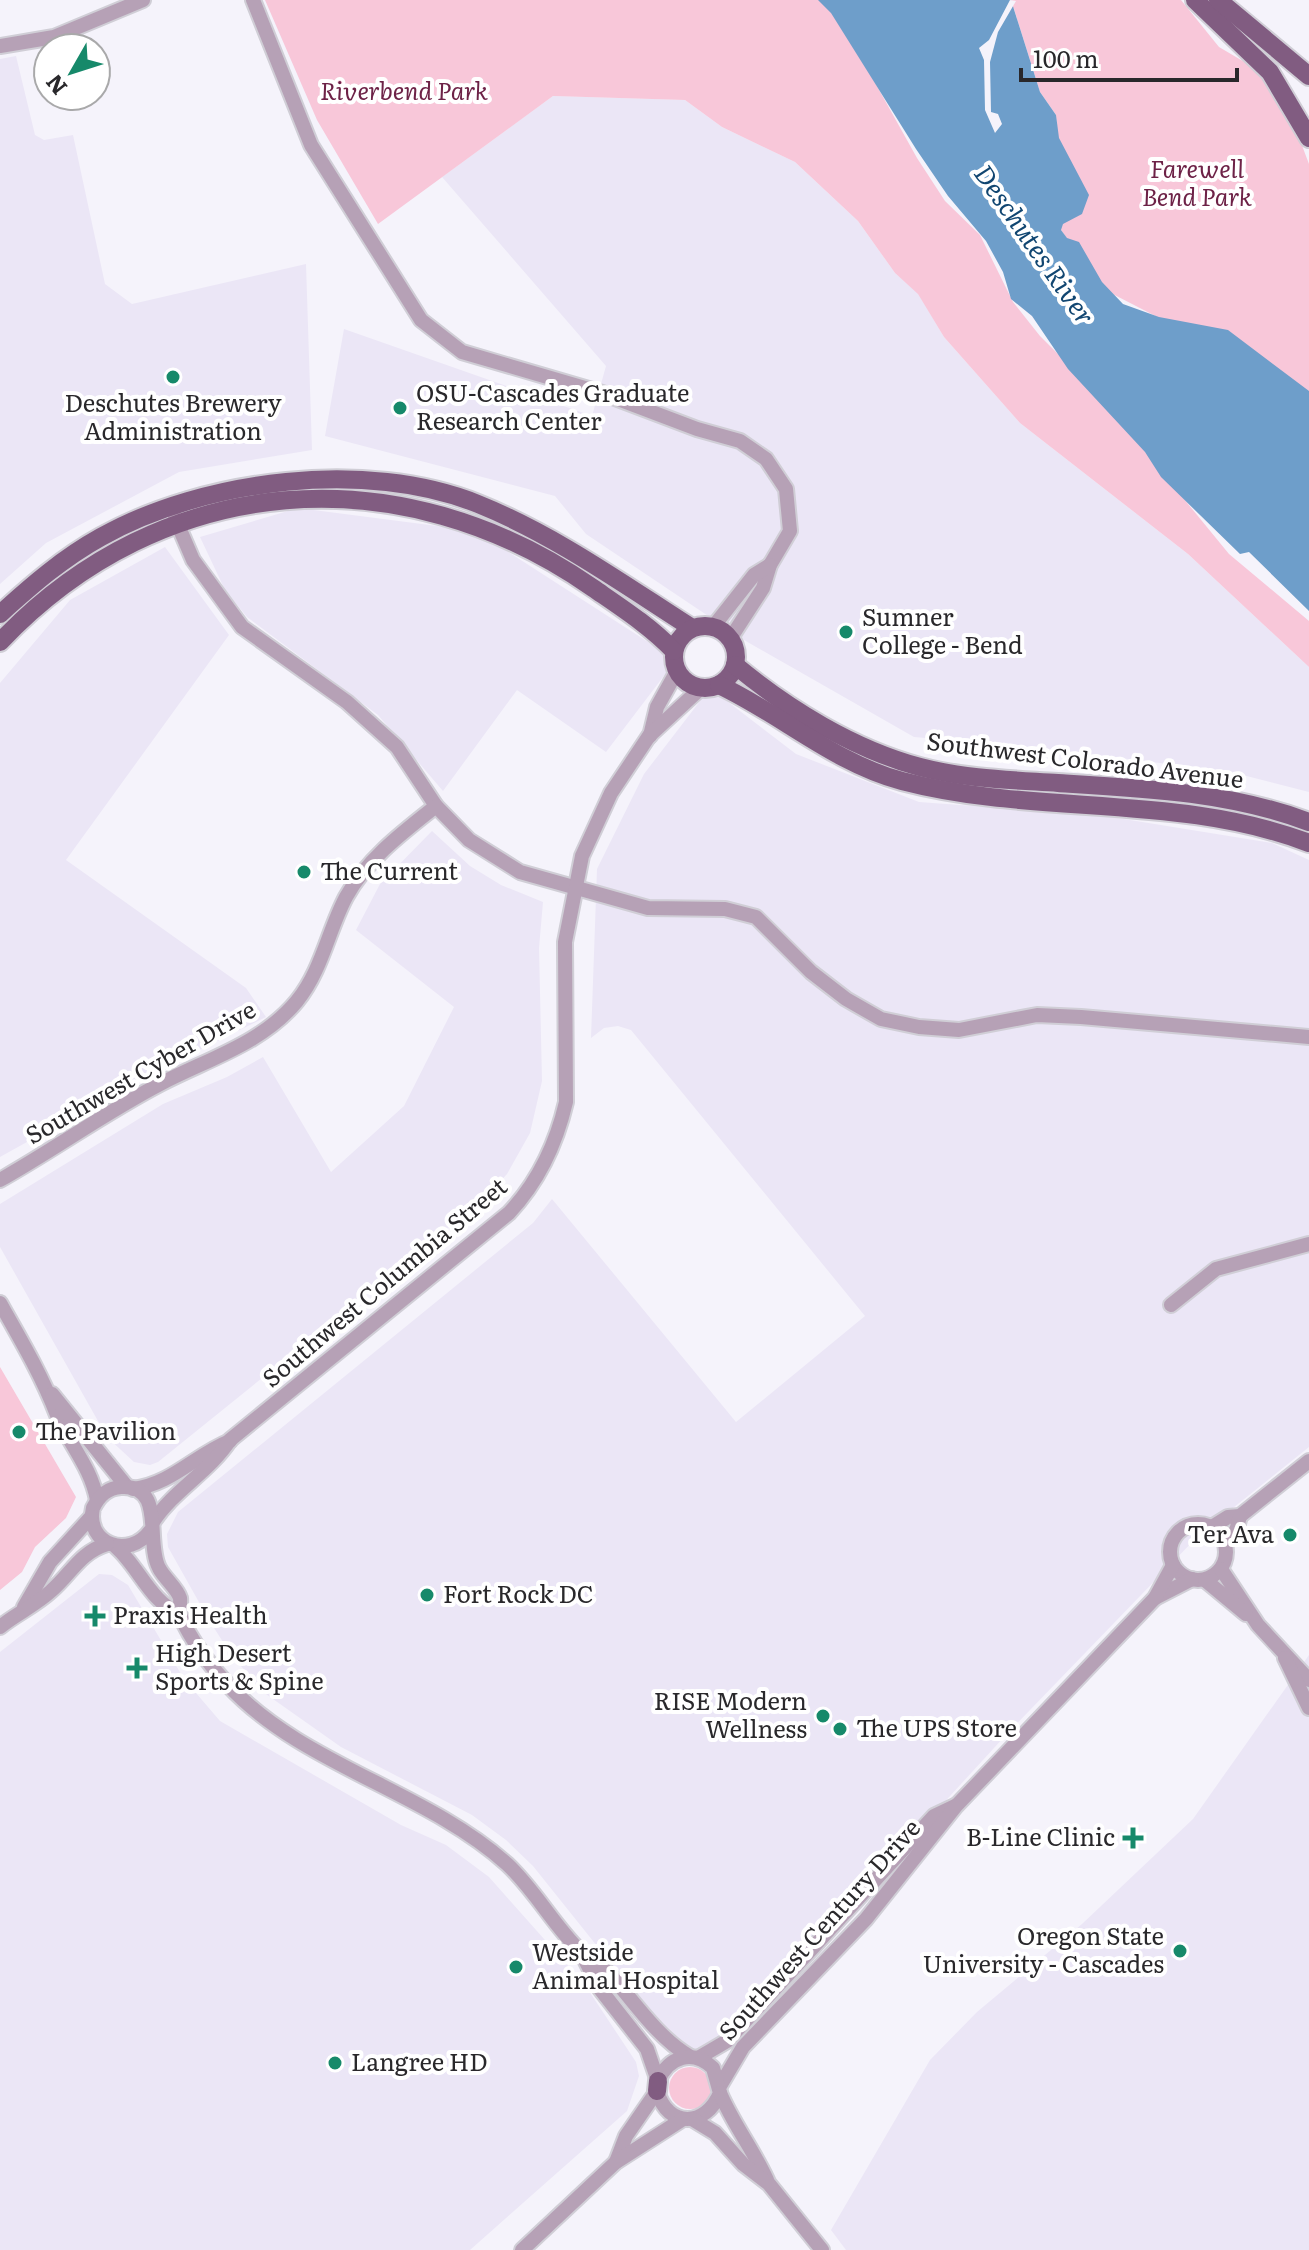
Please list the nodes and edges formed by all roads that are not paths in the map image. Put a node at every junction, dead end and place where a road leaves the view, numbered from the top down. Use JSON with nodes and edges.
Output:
{"nodes":[{"id":1,"x":143,"y":0,"type":"edge"},
{"id":2,"x":253,"y":0,"type":"edge"},
{"id":3,"x":1195,"y":0,"type":"edge"},
{"id":4,"x":1218,"y":0,"type":"edge"},
{"id":5,"x":0,"y":46,"type":"edge"},
{"id":6,"x":1309,"y":76,"type":"edge"},
{"id":7,"x":1309,"y":138,"type":"edge"},
{"id":8,"x":174,"y":515,"type":"junction"},
{"id":9,"x":770,"y":565,"type":"junction"},
{"id":10,"x":0,"y":614,"type":"edge"},
{"id":11,"x":713,"y":627,"type":"junction"},
{"id":12,"x":692,"y":628,"type":"junction"},
{"id":13,"x":730,"y":639,"type":"junction"},
{"id":14,"x":0,"y":642,"type":"edge"},
{"id":15,"x":674,"y":651,"type":"junction"},
{"id":16,"x":735,"y":665,"type":"junction"},
{"id":17,"x":677,"y":671,"type":"junction"},
{"id":18,"x":710,"y":687,"type":"junction"},
{"id":19,"x":649,"y":736,"type":"junction"},
{"id":20,"x":436,"y":806,"type":"junction"},
{"id":21,"x":1309,"y":822,"type":"edge"},
{"id":22,"x":1309,"y":843,"type":"edge"},
{"id":23,"x":573,"y":888,"type":"junction"},
{"id":24,"x":1309,"y":1037,"type":"edge"},
{"id":25,"x":0,"y":1180,"type":"edge"},
{"id":26,"x":1309,"y":1244,"type":"edge"},
{"id":27,"x":0,"y":1303,"type":"edge"},
{"id":28,"x":1171,"y":1305,"type":"dead end"},
{"id":29,"x":52,"y":1394,"type":"junction"},
{"id":30,"x":230,"y":1440,"type":"junction"},
{"id":31,"x":1309,"y":1461,"type":"edge"},
{"id":32,"x":130,"y":1488,"type":"junction"},
{"id":33,"x":97,"y":1500,"type":"junction"},
{"id":34,"x":1240,"y":1516,"type":"junction"},
{"id":35,"x":91,"y":1517,"type":"junction"},
{"id":36,"x":152,"y":1526,"type":"junction"},
{"id":37,"x":1212,"y":1527,"type":"junction"},
{"id":38,"x":1225,"y":1541,"type":"junction"},
{"id":39,"x":112,"y":1546,"type":"junction"},
{"id":40,"x":1173,"y":1565,"type":"junction"},
{"id":41,"x":1221,"y":1569,"type":"junction"},
{"id":42,"x":1198,"y":1580,"type":"junction"},
{"id":43,"x":1155,"y":1598,"type":"junction"},
{"id":44,"x":24,"y":1607,"type":"junction"},
{"id":45,"x":179,"y":1613,"type":"junction"},
{"id":46,"x":1258,"y":1625,"type":"junction"},
{"id":47,"x":0,"y":1627,"type":"edge"},
{"id":48,"x":1285,"y":1658,"type":"junction"},
{"id":49,"x":1309,"y":1680,"type":"edge"},
{"id":50,"x":1309,"y":1708,"type":"edge"},
{"id":51,"x":956,"y":1806,"type":"junction"},
{"id":52,"x":838,"y":1919,"type":"junction"},
{"id":53,"x":581,"y":1952,"type":"junction"},
{"id":54,"x":805,"y":1982,"type":"junction"},
{"id":55,"x":693,"y":2057,"type":"junction"},
{"id":56,"x":658,"y":2086,"type":"junction"},
{"id":57,"x":720,"y":2089,"type":"junction"},
{"id":58,"x":688,"y":2119,"type":"junction"},
{"id":59,"x":616,"y":2162,"type":"junction"},
{"id":60,"x":769,"y":2184,"type":"junction"},
{"id":61,"x":522,"y":2250,"type":"edge"},
{"id":62,"x":822,"y":2250,"type":"edge"}],
"edges":[{"from":1,"to":5,"type":"street"},
{"from":2,"to":9,"type":"street"},
{"from":3,"to":7,"type":"main road"},
{"from":4,"to":6,"type":"main road"},
{"from":8,"to":10,"type":"main road"},
{"from":8,"to":12,"type":"main road"},
{"from":8,"to":14,"type":"main road"},
{"from":8,"to":15,"type":"main road"},
{"from":8,"to":20,"type":"street"},
{"from":9,"to":11,"type":"street"},
{"from":9,"to":13,"type":"street"},
{"from":11,"to":12,"type":"main road"},
{"from":11,"to":13,"type":"main road"},
{"from":12,"to":15,"type":"main road"},
{"from":13,"to":16,"type":"main road"},
{"from":15,"to":17,"type":"main road"},
{"from":16,"to":18,"type":"main road"},
{"from":16,"to":21,"type":"main road","name":"Southwest Colorado Avenue"},
{"from":17,"to":18,"type":"main road"},
{"from":17,"to":19,"type":"street","name":"Southwest Columbia Street"},
{"from":18,"to":19,"type":"street","name":"Southwest Columbia Street"},
{"from":18,"to":22,"type":"main road","name":"Southwest Colorado Avenue"},
{"from":19,"to":23,"type":"street","name":"Southwest Columbia Street"},
{"from":20,"to":23,"type":"street"},
{"from":20,"to":25,"type":"street","name":"Southwest Cyber Drive"},
{"from":23,"to":24,"type":"street"},
{"from":23,"to":30,"type":"street","name":"Southwest Columbia Street"},
{"from":26,"to":28,"type":"street"},
{"from":27,"to":29,"type":"street"},
{"from":29,"to":32,"type":"street"},
{"from":29,"to":33,"type":"street"},
{"from":30,"to":32,"type":"street","name":"Southwest Columbia Street"},
{"from":30,"to":36,"type":"street","name":"Southwest Columbia Street"},
{"from":31,"to":34,"type":"street","name":"Southwest Century Drive"},
{"from":32,"to":33,"type":"street"},
{"from":32,"to":36,"type":"street"},
{"from":33,"to":35,"type":"street"},
{"from":34,"to":37,"type":"street","name":"Southwest Century Drive"},
{"from":34,"to":38,"type":"street","name":"Southwest Century Drive"},
{"from":35,"to":39,"type":"street"},
{"from":35,"to":44,"type":"street"},
{"from":36,"to":39,"type":"street"},
{"from":36,"to":45,"type":"street"},
{"from":37,"to":38,"type":"street"},
{"from":37,"to":40,"type":"street","name":"Southwest Century Drive"},
{"from":38,"to":41,"type":"street","name":"Southwest Century Drive"},
{"from":39,"to":44,"type":"street"},
{"from":39,"to":45,"type":"street"},
{"from":40,"to":42,"type":"street"},
{"from":40,"to":43,"type":"street","name":"Southwest Century Drive"},
{"from":41,"to":42,"type":"street","name":"Southwest Century Drive"},
{"from":41,"to":46,"type":"street"},
{"from":42,"to":43,"type":"street","name":"Southwest Century Drive"},
{"from":42,"to":46,"type":"street"},
{"from":43,"to":51,"type":"street","name":"Southwest Century Drive"},
{"from":44,"to":47,"type":"street"},
{"from":45,"to":53,"type":"street"},
{"from":46,"to":48,"type":"street"},
{"from":48,"to":49,"type":"street"},
{"from":48,"to":50,"type":"street"},
{"from":51,"to":52,"type":"street","name":"Southwest Century Drive"},
{"from":51,"to":54,"type":"street","name":"Southwest Century Drive"},
{"from":52,"to":54,"type":"street"},
{"from":52,"to":55,"type":"street","name":"Southwest Century Drive"},
{"from":53,"to":55,"type":"street"},
{"from":53,"to":56,"type":"street"},
{"from":54,"to":57,"type":"street","name":"Southwest Century Drive"},
{"from":55,"to":56,"type":"street"},
{"from":55,"to":57,"type":"street"},
{"from":56,"to":58,"type":"street"},
{"from":56,"to":59,"type":"street"},
{"from":57,"to":58,"type":"street"},
{"from":57,"to":60,"type":"street"},
{"from":58,"to":59,"type":"street"},
{"from":58,"to":60,"type":"street"},
{"from":59,"to":61,"type":"street"},
{"from":60,"to":62,"type":"street"}]}
